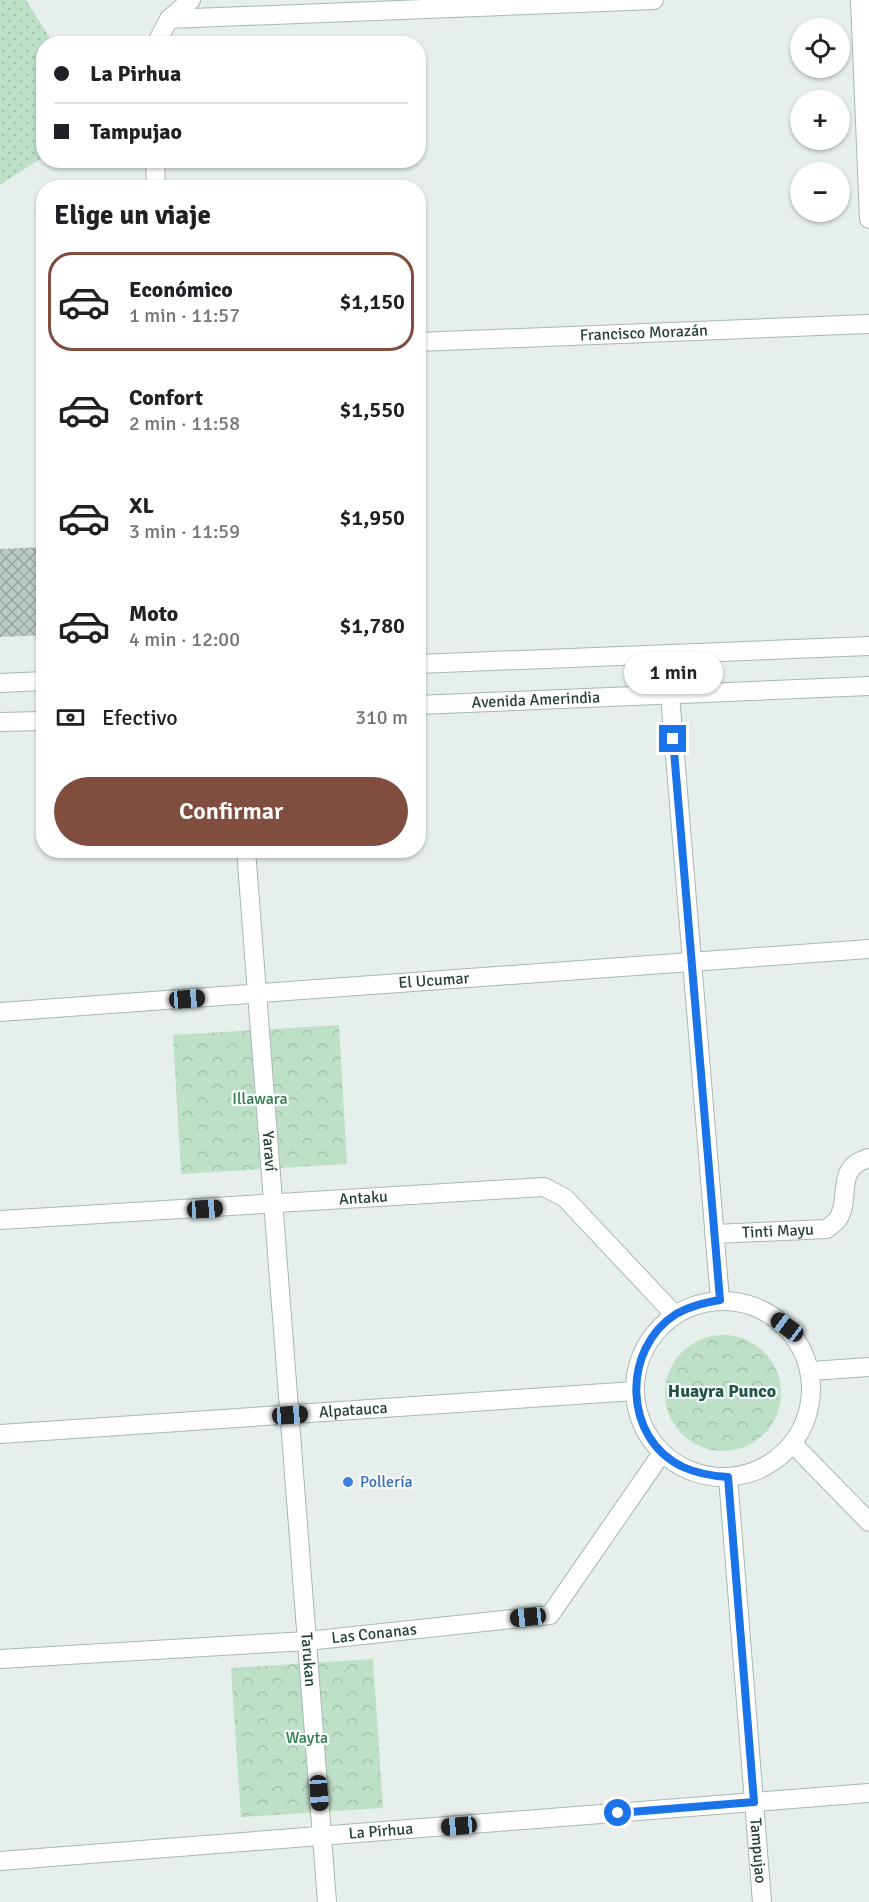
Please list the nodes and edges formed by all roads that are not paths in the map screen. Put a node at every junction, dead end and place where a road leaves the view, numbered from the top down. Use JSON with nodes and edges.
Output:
{"nodes":[{"id":1,"x":191,"y":0,"type":"edge"},
{"id":2,"x":654,"y":0,"type":"edge"},
{"id":3,"x":860,"y":0,"type":"edge"},
{"id":4,"x":170,"y":19,"type":"junction"},
{"id":5,"x":160,"y":36,"type":"edge"},
{"id":6,"x":869,"y":219,"type":"edge"},
{"id":7,"x":869,"y":324,"type":"edge"},
{"id":8,"x":426,"y":342,"type":"edge"},
{"id":9,"x":869,"y":645,"type":"edge"},
{"id":10,"x":426,"y":664,"type":"edge"},
{"id":11,"x":36,"y":681,"type":"edge"},
{"id":12,"x":0,"y":683,"type":"edge"},
{"id":13,"x":869,"y":686,"type":"edge"},
{"id":14,"x":670,"y":695,"type":"junction"},
{"id":15,"x":426,"y":705,"type":"edge"},
{"id":16,"x":36,"y":721,"type":"edge"},
{"id":17,"x":0,"y":722,"type":"edge"},
{"id":18,"x":247,"y":858,"type":"edge"},
{"id":19,"x":869,"y":949,"type":"edge"},
{"id":20,"x":690,"y":962,"type":"junction"},
{"id":21,"x":257,"y":993,"type":"junction"},
{"id":22,"x":0,"y":1012,"type":"edge"},
{"id":23,"x":869,"y":1158,"type":"edge"},
{"id":24,"x":273,"y":1205,"type":"junction"},
{"id":25,"x":0,"y":1220,"type":"edge"},
{"id":26,"x":714,"y":1234,"type":"junction"},
{"id":27,"x":720,"y":1300,"type":"junction"},
{"id":28,"x":675,"y":1315,"type":"junction"},
{"id":29,"x":869,"y":1367,"type":"edge"},
{"id":30,"x":811,"y":1371,"type":"junction"},
{"id":31,"x":635,"y":1391,"type":"junction"},
{"id":32,"x":290,"y":1415,"type":"junction"},
{"id":33,"x":0,"y":1434,"type":"edge"},
{"id":34,"x":793,"y":1444,"type":"junction"},
{"id":35,"x":662,"y":1453,"type":"junction"},
{"id":36,"x":728,"y":1477,"type":"junction"},
{"id":37,"x":869,"y":1522,"type":"edge"},
{"id":38,"x":307,"y":1641,"type":"junction"},
{"id":39,"x":0,"y":1659,"type":"edge"},
{"id":40,"x":869,"y":1793,"type":"edge"},
{"id":41,"x":754,"y":1802,"type":"junction"},
{"id":42,"x":322,"y":1836,"type":"junction"},
{"id":43,"x":0,"y":1862,"type":"edge"},
{"id":44,"x":327,"y":1902,"type":"edge"},
{"id":45,"x":762,"y":1902,"type":"edge"}],
"edges":[{"from":1,"to":4,"type":"street"},
{"from":2,"to":4,"type":"street"},
{"from":3,"to":6,"type":"street"},
{"from":4,"to":5,"type":"street"},
{"from":7,"to":8,"type":"street","name":"Francisco Morazán"},
{"from":9,"to":10,"type":"street"},
{"from":11,"to":12,"type":"street"},
{"from":13,"to":14,"type":"street","name":"Avenida Amerindia"},
{"from":14,"to":15,"type":"street","name":"Avenida Amerindia"},
{"from":14,"to":20,"type":"street"},
{"from":16,"to":17,"type":"street"},
{"from":18,"to":21,"type":"street","name":"Yaraví"},
{"from":19,"to":20,"type":"street","name":"El Ucumar"},
{"from":20,"to":21,"type":"street","name":"El Ucumar"},
{"from":20,"to":26,"type":"street"},
{"from":21,"to":22,"type":"street","name":"El Ucumar"},
{"from":21,"to":24,"type":"street","name":"Yaraví"},
{"from":23,"to":26,"type":"street","name":"Tinti Mayu"},
{"from":24,"to":25,"type":"street","name":"Antaku"},
{"from":24,"to":28,"type":"street","name":"Antaku"},
{"from":24,"to":32,"type":"street","name":"Yaraví"},
{"from":26,"to":27,"type":"street"},
{"from":27,"to":28,"type":"street"},
{"from":27,"to":30,"type":"street"},
{"from":28,"to":31,"type":"street"},
{"from":29,"to":30,"type":"street"},
{"from":30,"to":34,"type":"street"},
{"from":31,"to":32,"type":"street","name":"Alpatauca"},
{"from":31,"to":35,"type":"street"},
{"from":32,"to":33,"type":"street","name":"Alpatauca"},
{"from":32,"to":38,"type":"street","name":"Tarukan"},
{"from":34,"to":36,"type":"street"},
{"from":34,"to":37,"type":"street"},
{"from":35,"to":36,"type":"street"},
{"from":35,"to":38,"type":"street","name":"Las Conanas"},
{"from":36,"to":41,"type":"street","name":"Tampujao"},
{"from":38,"to":39,"type":"street","name":"Las Conanas"},
{"from":38,"to":42,"type":"street","name":"Tarukan"},
{"from":40,"to":41,"type":"street","name":"La Pirhua"},
{"from":41,"to":42,"type":"street","name":"La Pirhua"},
{"from":41,"to":45,"type":"street","name":"Tampujao"},
{"from":42,"to":43,"type":"street","name":"La Pirhua"},
{"from":42,"to":44,"type":"street","name":"Tarukan"}]}
